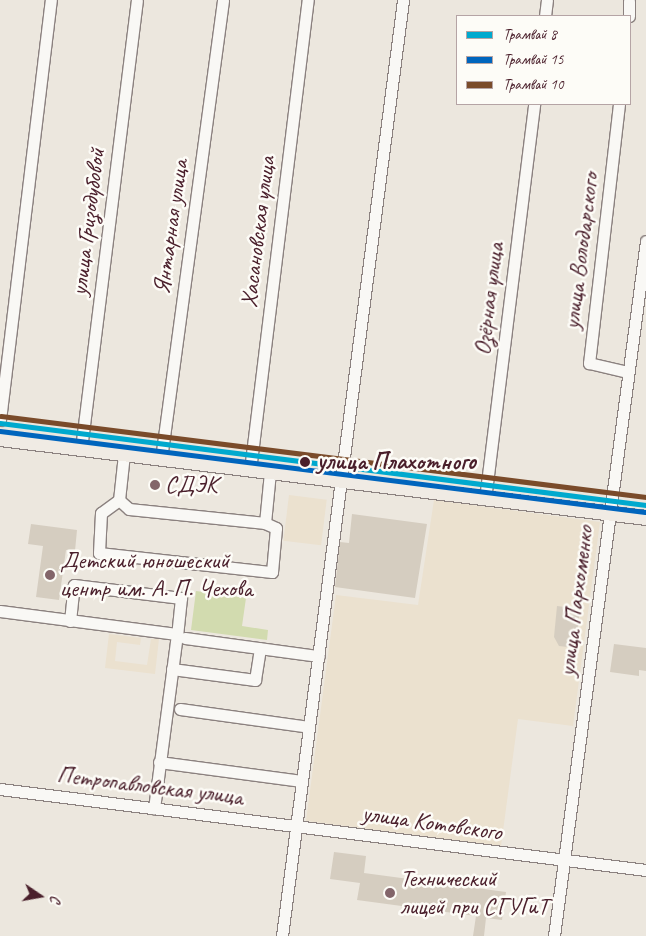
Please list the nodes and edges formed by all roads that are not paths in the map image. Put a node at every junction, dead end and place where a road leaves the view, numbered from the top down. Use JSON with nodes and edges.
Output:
{"nodes":[{"id":1,"x":51,"y":0,"type":"edge"},
{"id":2,"x":137,"y":0,"type":"edge"},
{"id":3,"x":223,"y":0,"type":"edge"},
{"id":4,"x":308,"y":0,"type":"edge"},
{"id":5,"x":403,"y":0,"type":"edge"},
{"id":6,"x":547,"y":0,"type":"edge"},
{"id":7,"x":629,"y":1,"type":"edge"},
{"id":8,"x":545,"y":15,"type":"edge"},
{"id":9,"x":629,"y":15,"type":"edge"},
{"id":10,"x":534,"y":105,"type":"edge"},
{"id":11,"x":619,"y":105,"type":"edge"},
{"id":12,"x":646,"y":241,"type":"edge"},
{"id":13,"x":627,"y":372,"type":"junction"},
{"id":14,"x":0,"y":420,"type":"edge"},
{"id":15,"x":0,"y":439,"type":"edge"},
{"id":16,"x":81,"y":449,"type":"junction"},
{"id":17,"x":124,"y":454,"type":"junction"},
{"id":18,"x":161,"y":459,"type":"junction"},
{"id":19,"x":250,"y":470,"type":"junction"},
{"id":20,"x":270,"y":472,"type":"junction"},
{"id":21,"x":342,"y":481,"type":"junction"},
{"id":22,"x":485,"y":499,"type":"junction"},
{"id":23,"x":119,"y":500,"type":"junction"},
{"id":24,"x":607,"y":514,"type":"junction"},
{"id":25,"x":646,"y":518,"type":"edge"},
{"id":26,"x":265,"y":523,"type":"junction"},
{"id":27,"x":0,"y":611,"type":"edge"},
{"id":28,"x":70,"y":621,"type":"junction"},
{"id":29,"x":181,"y":636,"type":"junction"},
{"id":30,"x":260,"y":648,"type":"junction"},
{"id":31,"x":319,"y":656,"type":"junction"},
{"id":32,"x":172,"y":669,"type":"junction"},
{"id":33,"x":180,"y":709,"type":"dead end"},
{"id":34,"x":309,"y":727,"type":"junction"},
{"id":35,"x":159,"y":762,"type":"junction"},
{"id":36,"x":302,"y":781,"type":"junction"},
{"id":37,"x":0,"y":789,"type":"edge"},
{"id":38,"x":154,"y":808,"type":"junction"},
{"id":39,"x":296,"y":826,"type":"junction"},
{"id":40,"x":563,"y":862,"type":"junction"},
{"id":41,"x":646,"y":870,"type":"edge"},
{"id":42,"x":282,"y":936,"type":"edge"},
{"id":43,"x":554,"y":936,"type":"edge"}],
"edges":[{"from":1,"to":14,"type":"street"},
{"from":2,"to":16,"type":"street","name":"улица Гризодубовой"},
{"from":3,"to":18,"type":"street","name":"Янтарная улица"},
{"from":4,"to":19,"type":"street","name":"Хасановская улица"},
{"from":5,"to":21,"type":"street"},
{"from":6,"to":8,"type":"street"},
{"from":7,"to":9,"type":"street"},
{"from":10,"to":22,"type":"street","name":"Озёрная улица"},
{"from":11,"to":13,"type":"street","name":"улица Володарского"},
{"from":12,"to":13,"type":"street","name":"улица Пархоменко"},
{"from":13,"to":24,"type":"street","name":"улица Пархоменко"},
{"from":15,"to":16,"type":"main road"},
{"from":16,"to":17,"type":"main road"},
{"from":17,"to":18,"type":"main road"},
{"from":17,"to":23,"type":"street"},
{"from":18,"to":19,"type":"main road"},
{"from":19,"to":20,"type":"main road"},
{"from":20,"to":21,"type":"main road"},
{"from":20,"to":26,"type":"street"},
{"from":21,"to":22,"type":"main road"},
{"from":21,"to":31,"type":"street"},
{"from":22,"to":24,"type":"main road"},
{"from":23,"to":26,"type":"street"},
{"from":23,"to":26,"type":"street"},
{"from":24,"to":25,"type":"main road"},
{"from":24,"to":40,"type":"street","name":"улица Пархоменко"},
{"from":27,"to":28,"type":"street"},
{"from":28,"to":29,"type":"street"},
{"from":28,"to":29,"type":"street"},
{"from":29,"to":30,"type":"street"},
{"from":29,"to":32,"type":"street"},
{"from":30,"to":31,"type":"street"},
{"from":30,"to":32,"type":"street"},
{"from":31,"to":34,"type":"street"},
{"from":32,"to":35,"type":"street"},
{"from":33,"to":34,"type":"street"},
{"from":34,"to":36,"type":"street"},
{"from":35,"to":36,"type":"street"},
{"from":35,"to":38,"type":"street"},
{"from":36,"to":39,"type":"street"},
{"from":37,"to":38,"type":"street","name":"Петропавловская улица"},
{"from":38,"to":39,"type":"street","name":"Петропавловская улица"},
{"from":39,"to":40,"type":"street","name":"улица Котовского"},
{"from":39,"to":42,"type":"street"},
{"from":40,"to":41,"type":"street","name":"улица Котовского"},
{"from":40,"to":43,"type":"street","name":"улица Пархоменко"}]}
